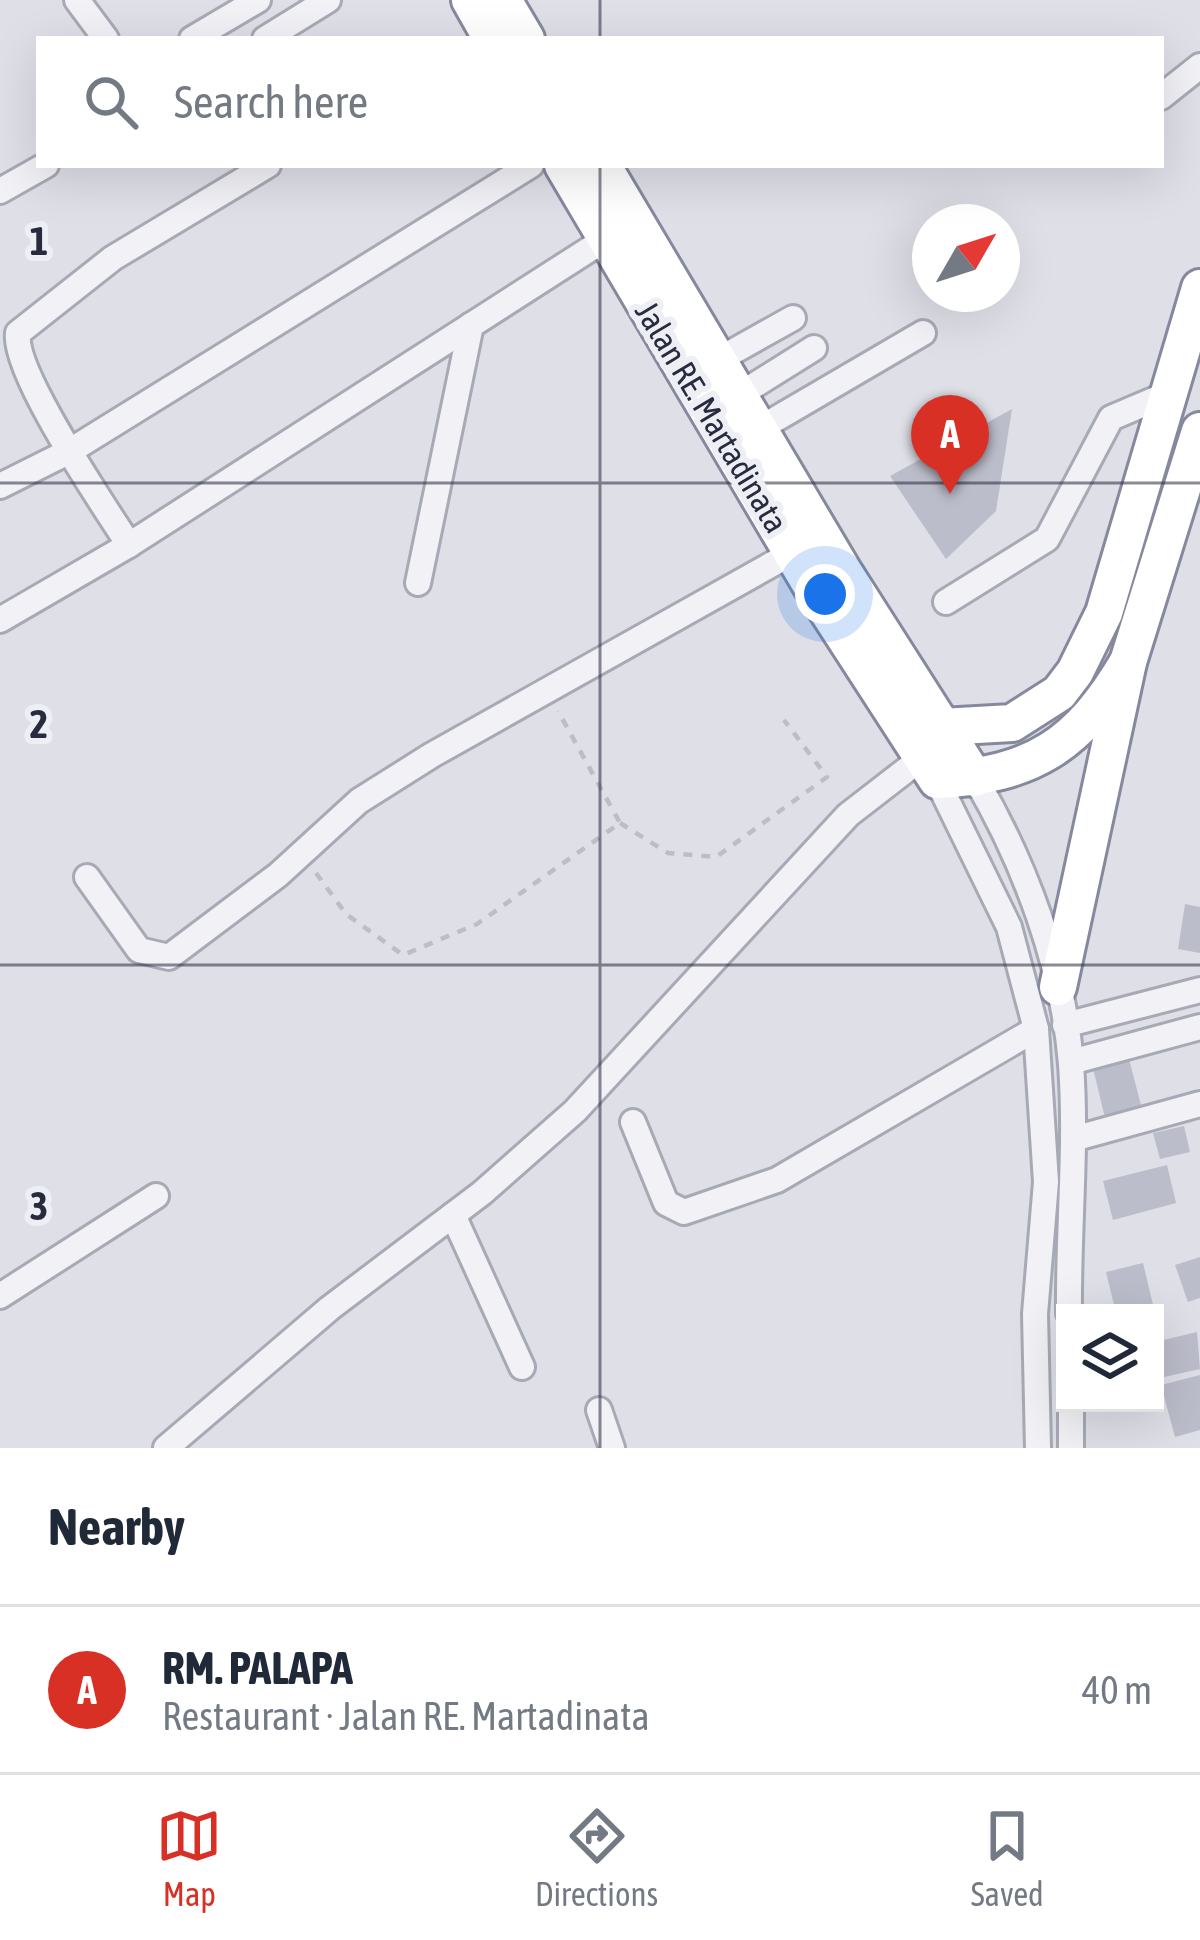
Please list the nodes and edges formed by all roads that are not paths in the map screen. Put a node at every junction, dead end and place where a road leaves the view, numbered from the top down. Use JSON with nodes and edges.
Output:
{"nodes":[{"id":1,"x":76,"y":0,"type":"edge"},
{"id":2,"x":258,"y":0,"type":"edge"},
{"id":3,"x":328,"y":0,"type":"edge"},
{"id":4,"x":470,"y":0,"type":"edge"},
{"id":5,"x":503,"y":0,"type":"edge"},
{"id":6,"x":104,"y":36,"type":"edge"},
{"id":7,"x":197,"y":36,"type":"edge"},
{"id":8,"x":270,"y":36,"type":"edge"},
{"id":9,"x":490,"y":36,"type":"edge"},
{"id":10,"x":524,"y":36,"type":"edge"},
{"id":11,"x":1200,"y":66,"type":"edge"},
{"id":12,"x":1164,"y":95,"type":"edge"},
{"id":13,"x":40,"y":168,"type":"edge"},
{"id":14,"x":263,"y":168,"type":"edge"},
{"id":15,"x":526,"y":168,"type":"edge"},
{"id":16,"x":566,"y":168,"type":"edge"},
{"id":17,"x":603,"y":168,"type":"edge"},
{"id":18,"x":0,"y":190,"type":"edge"},
{"id":19,"x":621,"y":229,"type":"junction"},
{"id":20,"x":1200,"y":288,"type":"edge"},
{"id":21,"x":793,"y":318,"type":"dead end"},
{"id":22,"x":471,"y":326,"type":"junction"},
{"id":23,"x":923,"y":333,"type":"dead end"},
{"id":24,"x":814,"y":349,"type":"dead end"},
{"id":25,"x":718,"y":360,"type":"junction"},
{"id":26,"x":1170,"y":393,"type":"junction"},
{"id":27,"x":739,"y":395,"type":"junction"},
{"id":28,"x":759,"y":429,"type":"junction"},
{"id":29,"x":1200,"y":430,"type":"edge"},
{"id":30,"x":70,"y":452,"type":"junction"},
{"id":31,"x":0,"y":486,"type":"edge"},
{"id":32,"x":129,"y":545,"type":"junction"},
{"id":33,"x":793,"y":553,"type":"junction"},
{"id":34,"x":418,"y":583,"type":"dead end"},
{"id":35,"x":946,"y":602,"type":"dead end"},
{"id":36,"x":0,"y":620,"type":"edge"},
{"id":37,"x":1128,"y":662,"type":"junction"},
{"id":38,"x":927,"y":748,"type":"junction"},
{"id":39,"x":975,"y":778,"type":"junction"},
{"id":40,"x":87,"y":877,"type":"dead end"},
{"id":41,"x":1058,"y":987,"type":"junction"},
{"id":42,"x":1200,"y":990,"type":"edge"},
{"id":43,"x":1065,"y":1025,"type":"junction"},
{"id":44,"x":1200,"y":1027,"type":"edge"},
{"id":45,"x":1036,"y":1029,"type":"junction"},
{"id":46,"x":1071,"y":1062,"type":"junction"},
{"id":47,"x":1200,"y":1103,"type":"edge"},
{"id":48,"x":633,"y":1122,"type":"dead end"},
{"id":49,"x":1072,"y":1139,"type":"junction"},
{"id":50,"x":156,"y":1196,"type":"dead end"},
{"id":51,"x":453,"y":1215,"type":"junction"},
{"id":52,"x":0,"y":1296,"type":"edge"},
{"id":53,"x":1070,"y":1304,"type":"edge"},
{"id":54,"x":522,"y":1367,"type":"dead end"},
{"id":55,"x":599,"y":1410,"type":"dead end"},
{"id":56,"x":1070,"y":1412,"type":"edge"},
{"id":57,"x":1071,"y":1444,"type":"edge"},
{"id":58,"x":166,"y":1448,"type":"edge"},
{"id":59,"x":612,"y":1448,"type":"edge"},
{"id":60,"x":1041,"y":1448,"type":"edge"}],
"edges":[{"from":1,"to":6,"type":"street"},
{"from":2,"to":7,"type":"street"},
{"from":3,"to":8,"type":"street"},
{"from":4,"to":9,"type":"highway"},
{"from":5,"to":10,"type":"highway"},
{"from":11,"to":12,"type":"street"},
{"from":13,"to":18,"type":"street"},
{"from":14,"to":30,"type":"street"},
{"from":15,"to":30,"type":"street"},
{"from":16,"to":19,"type":"highway","name":"Jalan RE. Martadinata"},
{"from":17,"to":19,"type":"highway"},
{"from":19,"to":22,"type":"street"},
{"from":19,"to":25,"type":"highway"},
{"from":19,"to":33,"type":"highway","name":"Jalan RE. Martadinata"},
{"from":20,"to":26,"type":"highway"},
{"from":21,"to":25,"type":"street"},
{"from":22,"to":32,"type":"street"},
{"from":22,"to":34,"type":"street"},
{"from":23,"to":28,"type":"street"},
{"from":24,"to":27,"type":"street"},
{"from":25,"to":27,"type":"highway"},
{"from":26,"to":35,"type":"street"},
{"from":26,"to":38,"type":"highway"},
{"from":27,"to":28,"type":"highway"},
{"from":28,"to":38,"type":"highway"},
{"from":29,"to":37,"type":"highway"},
{"from":30,"to":31,"type":"street"},
{"from":30,"to":32,"type":"street"},
{"from":32,"to":36,"type":"street"},
{"from":33,"to":38,"type":"highway","name":"Jalan RE. Martadinata"},
{"from":33,"to":40,"type":"street"},
{"from":37,"to":39,"type":"highway"},
{"from":37,"to":41,"type":"highway"},
{"from":38,"to":39,"type":"highway"},
{"from":38,"to":39,"type":"highway"},
{"from":38,"to":45,"type":"street"},
{"from":38,"to":51,"type":"street"},
{"from":39,"to":41,"type":"street"},
{"from":41,"to":43,"type":"street"},
{"from":42,"to":43,"type":"street"},
{"from":43,"to":46,"type":"street"},
{"from":44,"to":46,"type":"street"},
{"from":45,"to":48,"type":"street"},
{"from":45,"to":60,"type":"street"},
{"from":46,"to":49,"type":"street"},
{"from":47,"to":49,"type":"street"},
{"from":49,"to":53,"type":"street"},
{"from":50,"to":52,"type":"street"},
{"from":51,"to":54,"type":"street"},
{"from":51,"to":58,"type":"street"},
{"from":55,"to":59,"type":"street"},
{"from":56,"to":57,"type":"street"},
{"from":57,"to":60,"type":"street"}]}
